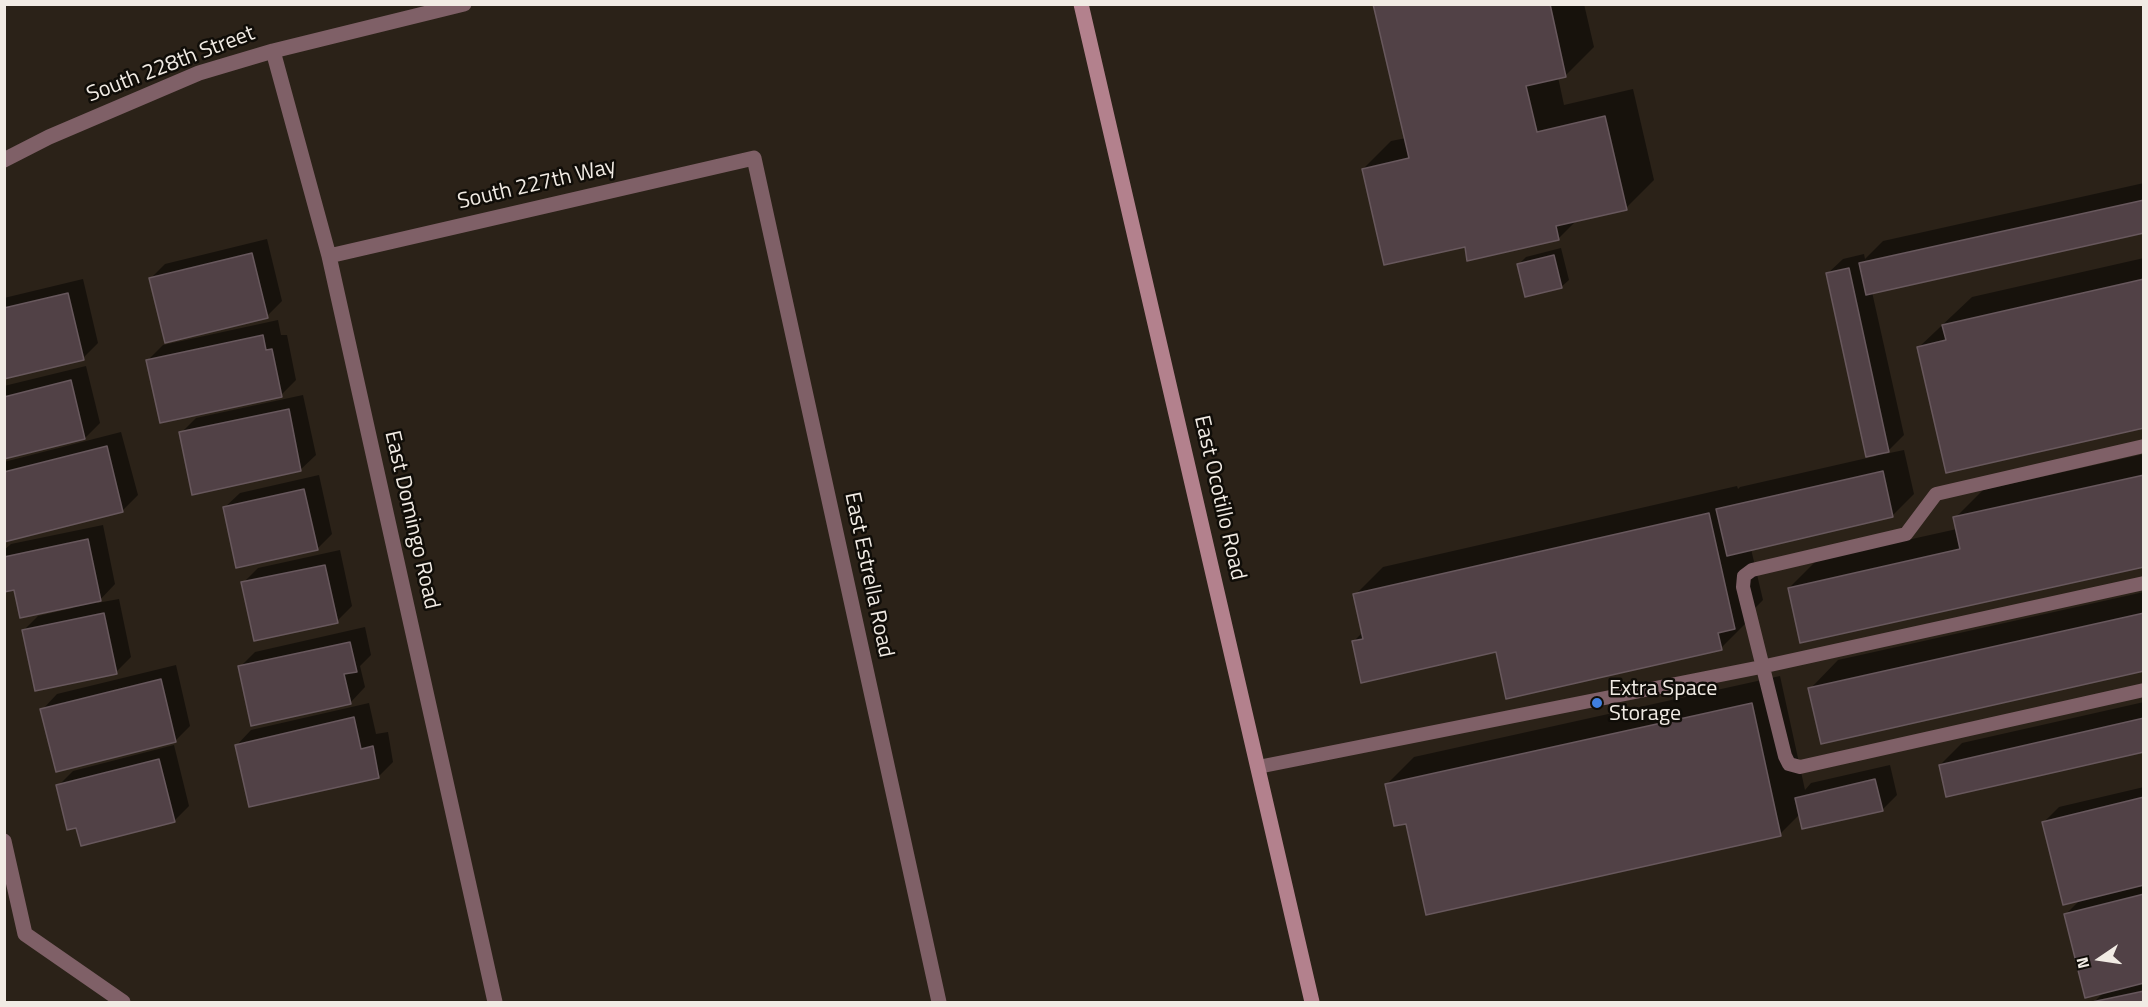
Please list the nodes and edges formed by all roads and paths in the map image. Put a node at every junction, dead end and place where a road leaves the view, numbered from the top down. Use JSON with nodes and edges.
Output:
{"nodes":[{"id":1,"x":464,"y":4,"type":"edge"},
{"id":2,"x":1081,"y":4,"type":"edge"},
{"id":3,"x":273,"y":51,"type":"junction"},
{"id":4,"x":754,"y":158,"type":"joint"},
{"id":5,"x":4,"y":160,"type":"edge"},
{"id":6,"x":329,"y":256,"type":"junction"},
{"id":7,"x":2144,"y":446,"type":"edge"},
{"id":8,"x":2144,"y":583,"type":"edge"},
{"id":9,"x":1761,"y":667,"type":"junction"},
{"id":10,"x":2144,"y":690,"type":"edge"},
{"id":11,"x":1258,"y":767,"type":"junction"},
{"id":12,"x":4,"y":841,"type":"edge"},
{"id":13,"x":123,"y":1002,"type":"edge"},
{"id":14,"x":495,"y":1002,"type":"edge"},
{"id":15,"x":939,"y":1002,"type":"edge"},
{"id":16,"x":1312,"y":1002,"type":"edge"}],
"edges":[{"from":1,"to":3,"type":"street","name":"South 228th Street"},
{"from":2,"to":11,"type":"main road","name":"East Ocotillo Road"},
{"from":3,"to":5,"type":"street","name":"South 228th Street"},
{"from":3,"to":6,"type":"street","name":"East Domingo Road"},
{"from":4,"to":6,"type":"street","name":"South 227th Way"},
{"from":4,"to":15,"type":"street","name":"East Estrella Road"},
{"from":6,"to":14,"type":"street","name":"East Domingo Road"},
{"from":7,"to":9,"type":"lane"},
{"from":8,"to":9,"type":"lane"},
{"from":9,"to":10,"type":"lane"},
{"from":9,"to":11,"type":"lane"},
{"from":11,"to":16,"type":"main road","name":"East Ocotillo Road"},
{"from":12,"to":13,"type":"street"}]}
